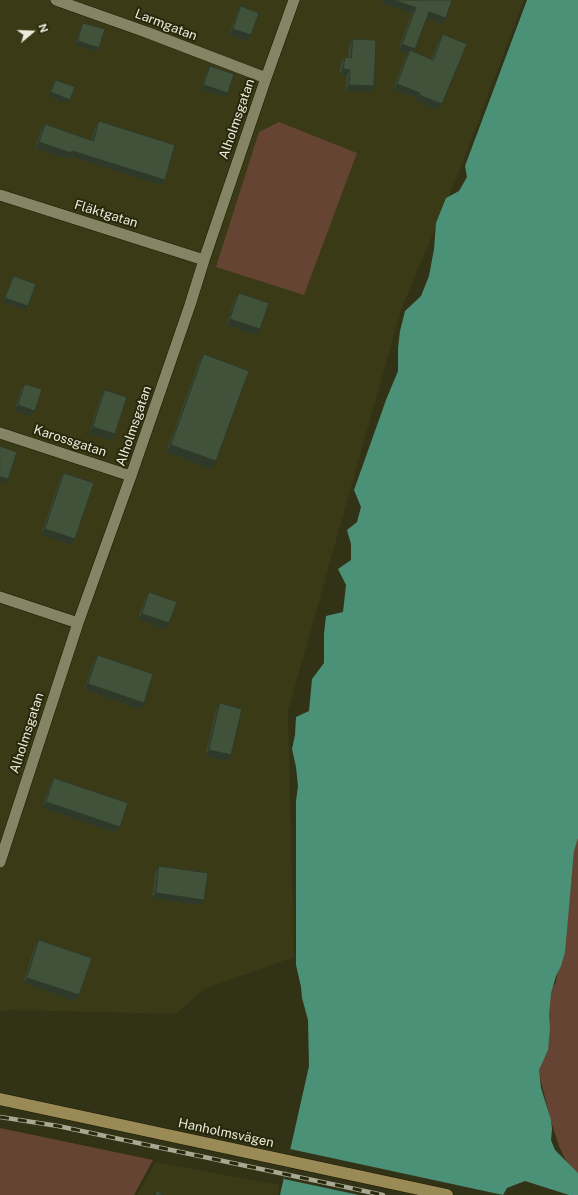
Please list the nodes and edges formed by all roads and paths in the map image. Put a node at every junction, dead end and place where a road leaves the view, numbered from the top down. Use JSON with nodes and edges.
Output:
{"nodes":[{"id":1,"x":56,"y":0,"type":"edge"},
{"id":2,"x":294,"y":0,"type":"edge"},
{"id":3,"x":266,"y":78,"type":"junction"},
{"id":4,"x":0,"y":195,"type":"edge"},
{"id":5,"x":204,"y":260,"type":"junction"},
{"id":6,"x":0,"y":433,"type":"edge"},
{"id":7,"x":131,"y":476,"type":"junction"},
{"id":8,"x":0,"y":597,"type":"edge"},
{"id":9,"x":78,"y":623,"type":"junction"},
{"id":10,"x":0,"y":862,"type":"edge"},
{"id":11,"x":0,"y":1099,"type":"edge"},
{"id":12,"x":447,"y":1195,"type":"edge"}],
"edges":[{"from":1,"to":3,"type":"street","name":"Larmgatan"},
{"from":2,"to":3,"type":"street","name":"Alholmsgatan"},
{"from":3,"to":5,"type":"street","name":"Alholmsgatan"},
{"from":4,"to":5,"type":"street","name":"Fläktgatan"},
{"from":5,"to":7,"type":"street","name":"Alholmsgatan"},
{"from":6,"to":7,"type":"street","name":"Karossgatan"},
{"from":7,"to":9,"type":"street","name":"Alholmsgatan"},
{"from":8,"to":9,"type":"street"},
{"from":9,"to":10,"type":"street","name":"Alholmsgatan"},
{"from":11,"to":12,"type":"street","name":"Hanholmsvägen"}]}
